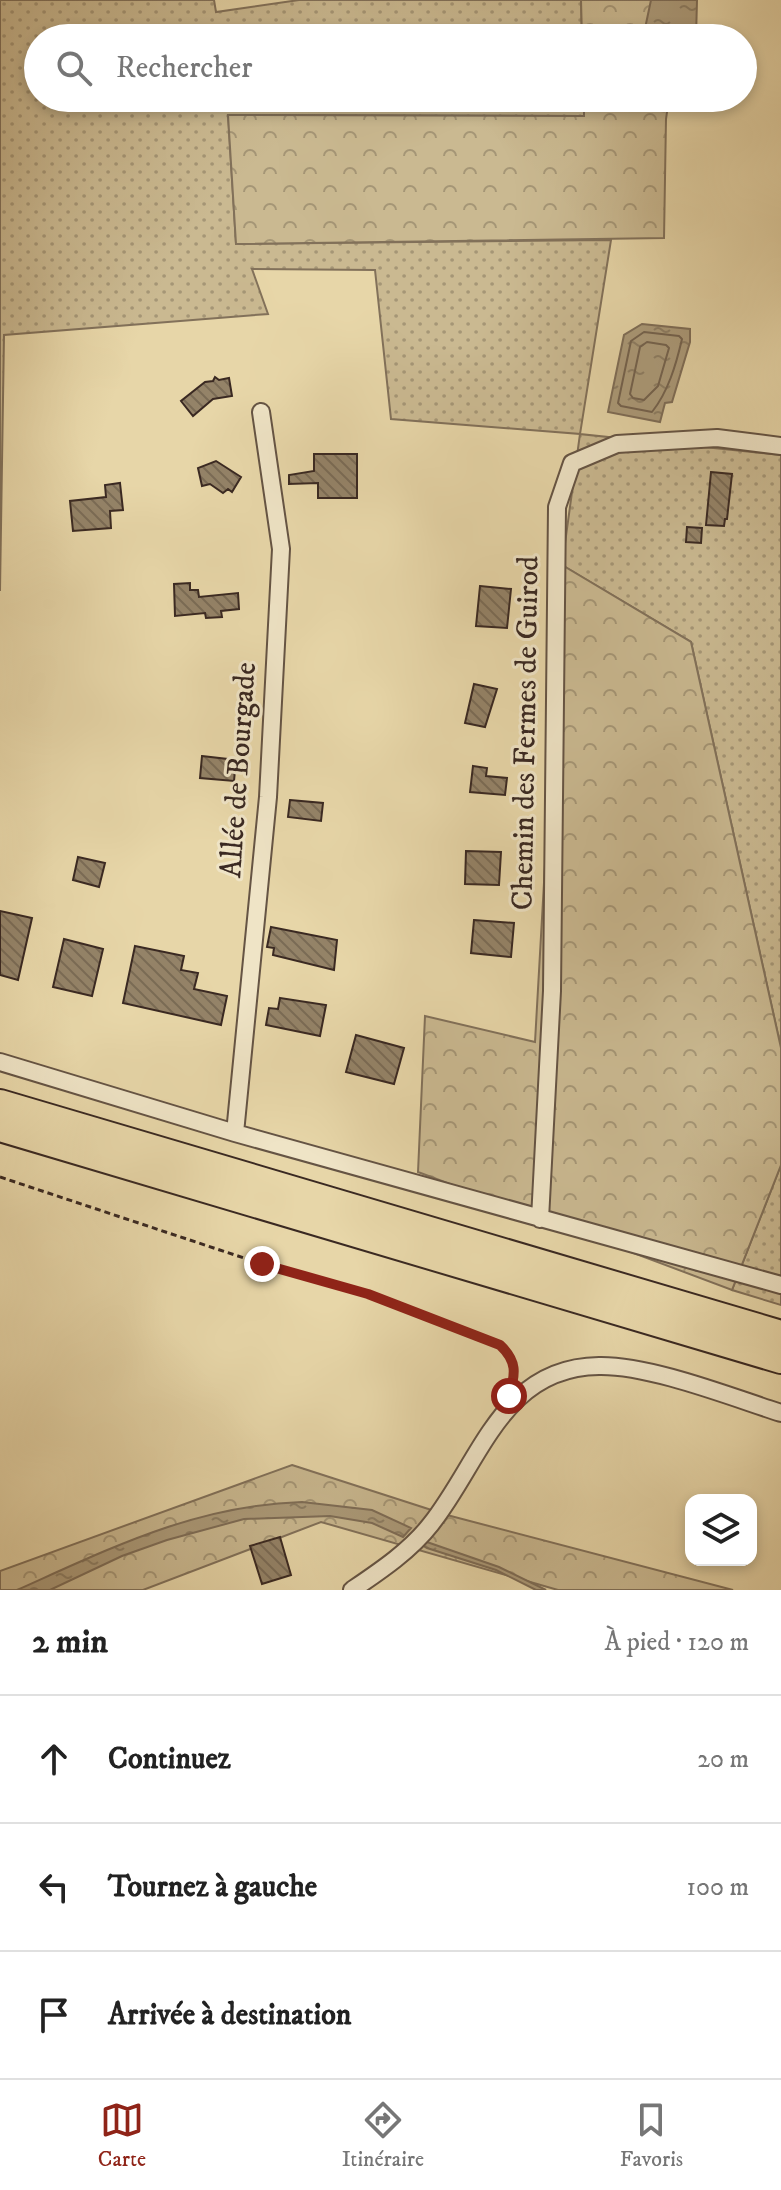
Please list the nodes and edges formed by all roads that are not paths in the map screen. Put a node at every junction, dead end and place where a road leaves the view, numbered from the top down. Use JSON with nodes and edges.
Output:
{"nodes":[{"id":1,"x":261,"y":412,"type":"dead end"},
{"id":2,"x":781,"y":446,"type":"edge"},
{"id":3,"x":0,"y":1062,"type":"edge"},
{"id":4,"x":0,"y":1104,"type":"edge"},
{"id":5,"x":0,"y":1127,"type":"edge"},
{"id":6,"x":235,"y":1133,"type":"junction"},
{"id":7,"x":540,"y":1219,"type":"junction"},
{"id":8,"x":781,"y":1285,"type":"edge"},
{"id":9,"x":781,"y":1335,"type":"edge"},
{"id":10,"x":781,"y":1359,"type":"edge"},
{"id":11,"x":781,"y":1413,"type":"edge"},
{"id":12,"x":352,"y":1590,"type":"edge"}],
"edges":[{"from":1,"to":6,"type":"street","name":"Allée de Bourgade"},
{"from":2,"to":7,"type":"street","name":"Chemin des Fermes de Guirod"},
{"from":3,"to":6,"type":"street"},
{"from":4,"to":9,"type":"highway"},
{"from":5,"to":10,"type":"highway"},
{"from":6,"to":7,"type":"street"},
{"from":7,"to":8,"type":"street"},
{"from":11,"to":12,"type":"street"}]}
